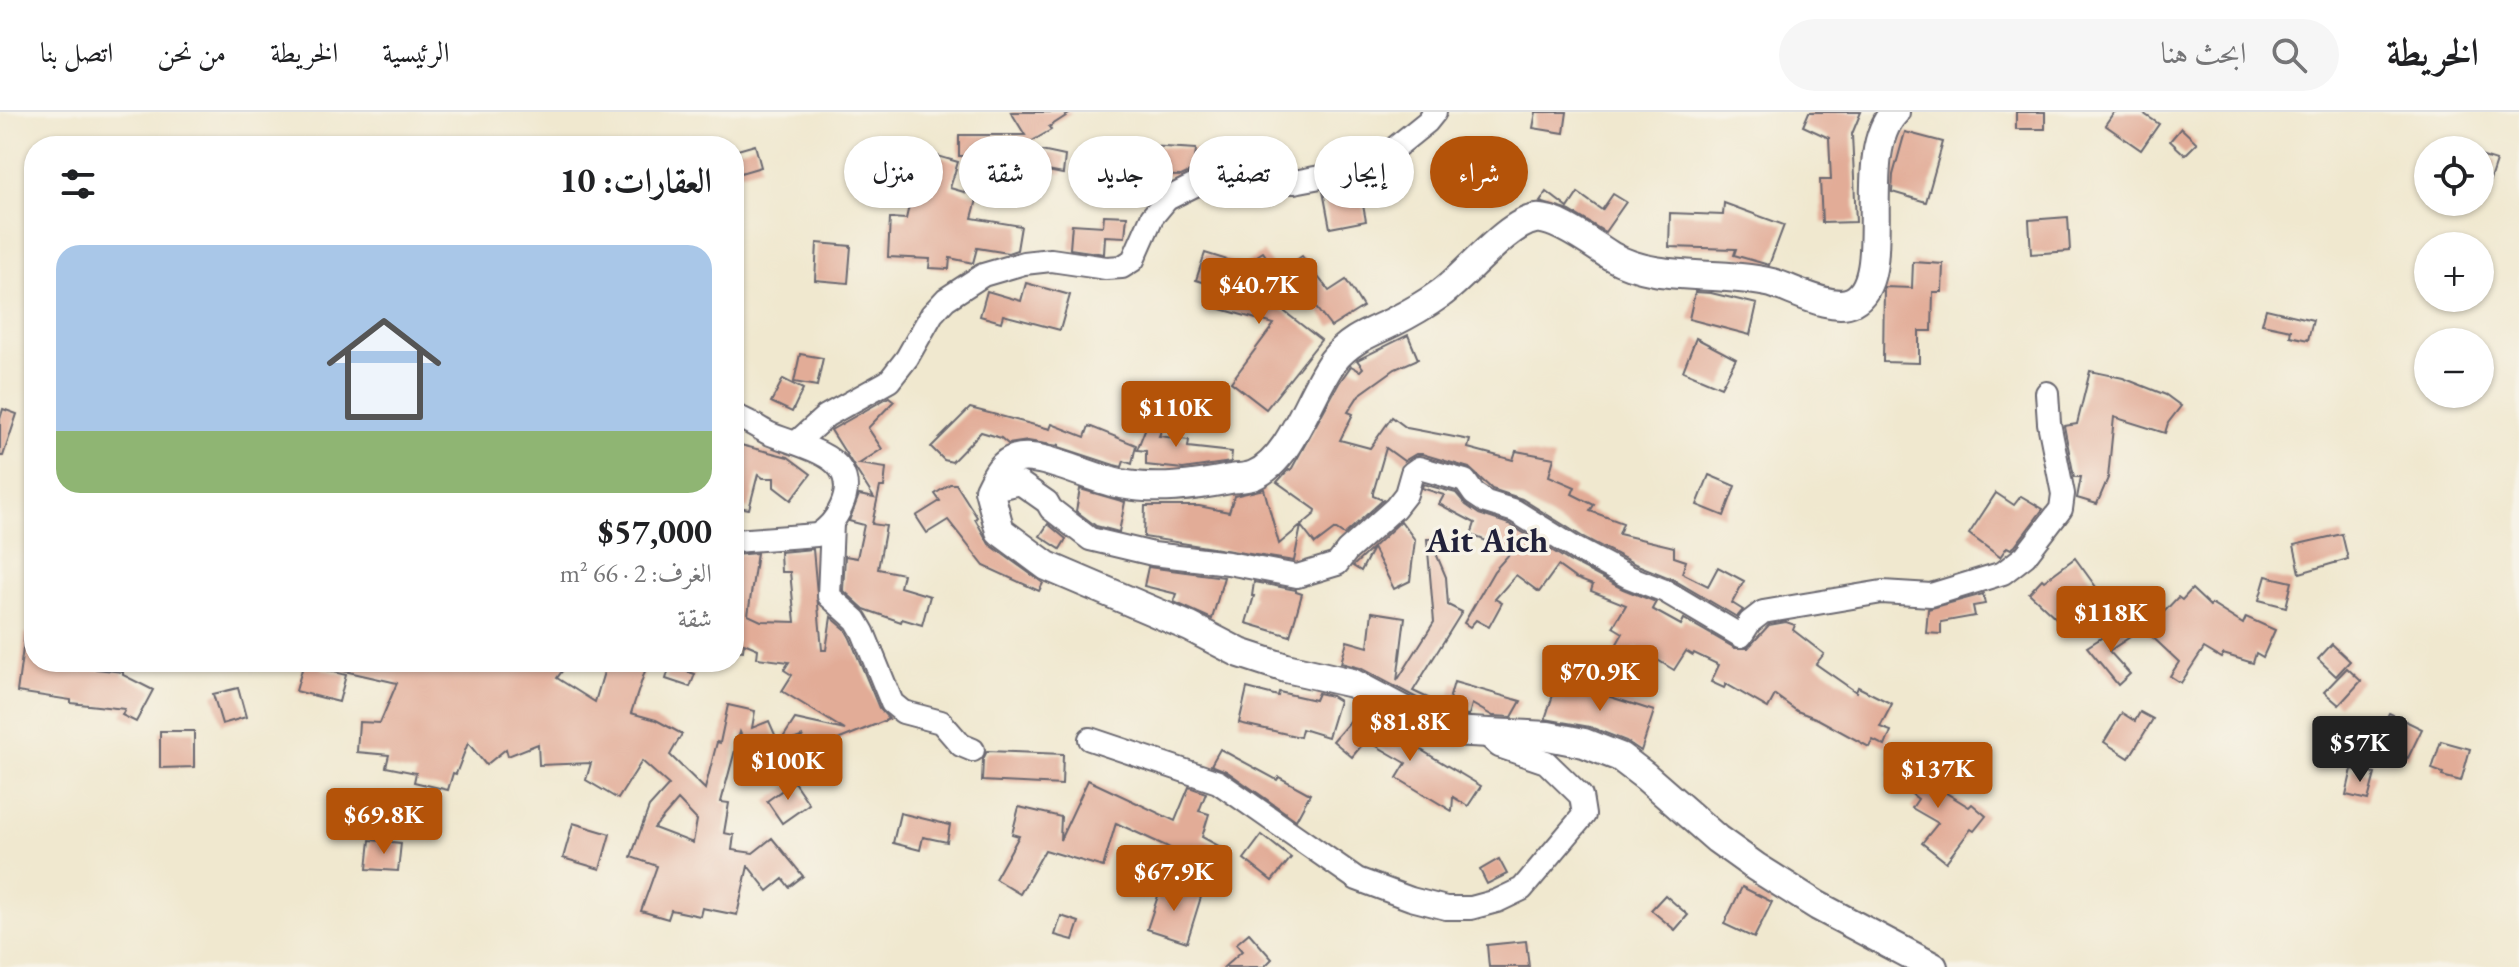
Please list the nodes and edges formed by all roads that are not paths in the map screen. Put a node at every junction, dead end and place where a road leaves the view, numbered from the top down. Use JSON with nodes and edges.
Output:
{"nodes":[{"id":1,"x":1435,"y":112,"type":"edge"},
{"id":2,"x":1895,"y":112,"type":"edge"},
{"id":3,"x":2047,"y":393,"type":"dead end"},
{"id":4,"x":744,"y":420,"type":"edge"},
{"id":5,"x":796,"y":443,"type":"junction"},
{"id":6,"x":989,"y":490,"type":"junction"},
{"id":7,"x":832,"y":523,"type":"junction"},
{"id":8,"x":744,"y":540,"type":"edge"},
{"id":9,"x":1487,"y":735,"type":"junction"},
{"id":10,"x":1090,"y":739,"type":"dead end"},
{"id":11,"x":973,"y":750,"type":"dead end"},
{"id":12,"x":1933,"y":967,"type":"edge"}],
"edges":[{"from":1,"to":5,"type":"street"},
{"from":2,"to":6,"type":"main road"},
{"from":3,"to":6,"type":"street"},
{"from":4,"to":5,"type":"street"},
{"from":5,"to":7,"type":"street"},
{"from":6,"to":9,"type":"main road"},
{"from":7,"to":8,"type":"street"},
{"from":7,"to":11,"type":"street"},
{"from":9,"to":10,"type":"street"},
{"from":9,"to":12,"type":"main road"}]}
